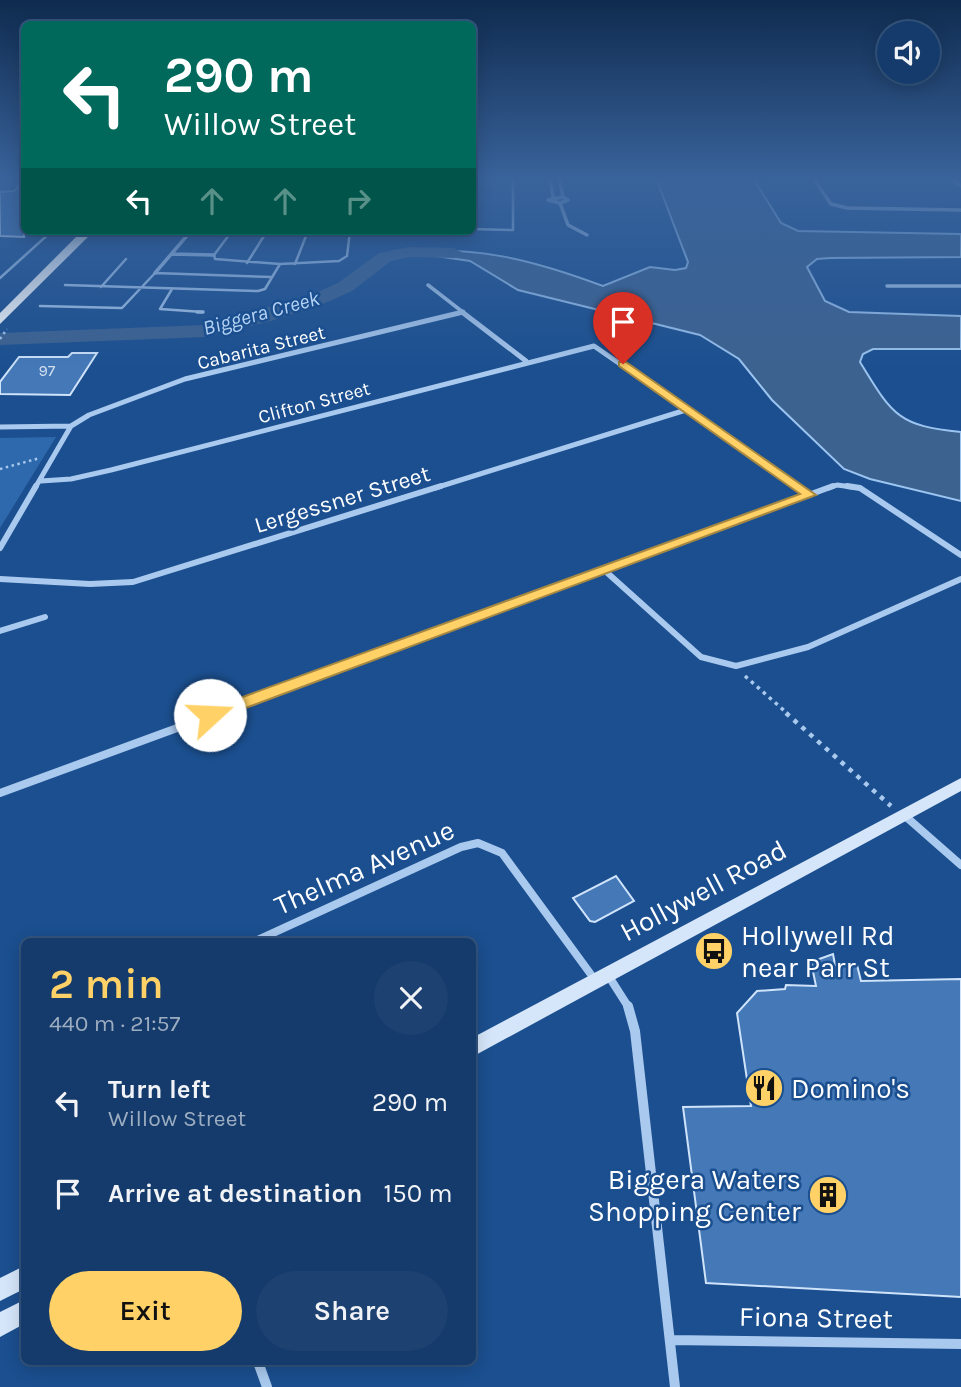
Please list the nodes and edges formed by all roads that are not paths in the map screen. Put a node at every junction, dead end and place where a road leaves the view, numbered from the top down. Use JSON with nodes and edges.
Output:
{"nodes":[{"id":1,"x":39,"y":243,"type":"edge"},
{"id":2,"x":61,"y":243,"type":"edge"},
{"id":3,"x":78,"y":243,"type":"edge"},
{"id":4,"x":181,"y":243,"type":"edge"},
{"id":5,"x":223,"y":243,"type":"edge"},
{"id":6,"x":259,"y":243,"type":"edge"},
{"id":7,"x":303,"y":243,"type":"edge"},
{"id":8,"x":349,"y":243,"type":"edge"},
{"id":9,"x":172,"y":254,"type":"junction"},
{"id":10,"x":214,"y":255,"type":"junction"},
{"id":11,"x":126,"y":258,"type":"dead end"},
{"id":12,"x":247,"y":262,"type":"junction"},
{"id":13,"x":280,"y":264,"type":"junction"},
{"id":14,"x":295,"y":264,"type":"junction"},
{"id":15,"x":155,"y":273,"type":"junction"},
{"id":16,"x":272,"y":277,"type":"junction"},
{"id":17,"x":0,"y":278,"type":"edge"},
{"id":18,"x":65,"y":285,"type":"dead end"},
{"id":19,"x":428,"y":285,"type":"dead end"},
{"id":20,"x":887,"y":286,"type":"dead end"},
{"id":21,"x":961,"y":286,"type":"edge"},
{"id":22,"x":101,"y":287,"type":"junction"},
{"id":23,"x":141,"y":288,"type":"junction"},
{"id":24,"x":172,"y":289,"type":"junction"},
{"id":25,"x":0,"y":301,"type":"edge"},
{"id":26,"x":40,"y":306,"type":"dead end"},
{"id":27,"x":203,"y":312,"type":"dead end"},
{"id":28,"x":463,"y":312,"type":"junction"},
{"id":29,"x":4,"y":325,"type":"edge"},
{"id":30,"x":526,"y":361,"type":"junction"},
{"id":31,"x":689,"y":409,"type":"junction"},
{"id":32,"x":71,"y":426,"type":"junction"},
{"id":33,"x":0,"y":427,"type":"edge"},
{"id":34,"x":41,"y":481,"type":"junction"},
{"id":35,"x":810,"y":495,"type":"junction"},
{"id":36,"x":0,"y":548,"type":"edge"},
{"id":37,"x":961,"y":555,"type":"edge"},
{"id":38,"x":603,"y":569,"type":"junction"},
{"id":39,"x":0,"y":579,"type":"edge"},
{"id":40,"x":961,"y":579,"type":"edge"},
{"id":41,"x":45,"y":617,"type":"dead end"},
{"id":42,"x":0,"y":631,"type":"edge"},
{"id":43,"x":961,"y":784,"type":"edge"},
{"id":44,"x":0,"y":793,"type":"edge"},
{"id":45,"x":904,"y":815,"type":"junction"},
{"id":46,"x":961,"y":865,"type":"edge"},
{"id":47,"x":262,"y":938,"type":"edge"},
{"id":48,"x":602,"y":978,"type":"junction"},
{"id":49,"x":476,"y":1046,"type":"edge"},
{"id":50,"x":21,"y":1279,"type":"edge"},
{"id":51,"x":0,"y":1290,"type":"edge"},
{"id":52,"x":21,"y":1313,"type":"edge"},
{"id":53,"x":0,"y":1325,"type":"edge"},
{"id":54,"x":670,"y":1340,"type":"junction"},
{"id":55,"x":961,"y":1344,"type":"edge"},
{"id":56,"x":259,"y":1365,"type":"edge"},
{"id":57,"x":267,"y":1387,"type":"edge"},
{"id":58,"x":675,"y":1387,"type":"edge"}],
"edges":[{"from":1,"to":17,"type":"lane"},
{"from":2,"to":25,"type":"highway"},
{"from":3,"to":29,"type":"highway"},
{"from":4,"to":9,"type":"street"},
{"from":5,"to":10,"type":"lane"},
{"from":6,"to":12,"type":"lane"},
{"from":7,"to":14,"type":"lane"},
{"from":8,"to":14,"type":"lane"},
{"from":9,"to":10,"type":"street"},
{"from":9,"to":15,"type":"street"},
{"from":10,"to":12,"type":"lane"},
{"from":11,"to":22,"type":"lane"},
{"from":12,"to":13,"type":"lane"},
{"from":13,"to":14,"type":"lane"},
{"from":13,"to":16,"type":"lane"},
{"from":15,"to":16,"type":"lane"},
{"from":15,"to":23,"type":"lane"},
{"from":16,"to":24,"type":"lane"},
{"from":18,"to":22,"type":"lane"},
{"from":19,"to":28,"type":"street"},
{"from":20,"to":21,"type":"street"},
{"from":22,"to":23,"type":"lane"},
{"from":23,"to":24,"type":"lane"},
{"from":23,"to":26,"type":"lane"},
{"from":24,"to":27,"type":"lane"},
{"from":28,"to":30,"type":"street"},
{"from":28,"to":32,"type":"street","name":"Cabarita Street"},
{"from":30,"to":31,"type":"street","name":"Clifton Street"},
{"from":30,"to":34,"type":"street","name":"Clifton Street"},
{"from":31,"to":35,"type":"street"},
{"from":31,"to":39,"type":"street","name":"Lergessner Street"},
{"from":32,"to":33,"type":"street"},
{"from":32,"to":34,"type":"street"},
{"from":34,"to":36,"type":"street"},
{"from":35,"to":37,"type":"street"},
{"from":35,"to":38,"type":"street"},
{"from":38,"to":40,"type":"street"},
{"from":38,"to":44,"type":"street"},
{"from":41,"to":42,"type":"street"},
{"from":43,"to":45,"type":"main road","name":"Hollywell Road"},
{"from":45,"to":46,"type":"street"},
{"from":45,"to":48,"type":"main road","name":"Hollywell Road"},
{"from":47,"to":48,"type":"street","name":"Thelma Avenue"},
{"from":48,"to":49,"type":"main road","name":"Hollywell Road"},
{"from":48,"to":54,"type":"street","name":"Thelma Avenue"},
{"from":50,"to":51,"type":"main road"},
{"from":52,"to":53,"type":"main road"},
{"from":54,"to":55,"type":"street","name":"Fiona Street"},
{"from":54,"to":58,"type":"street","name":"Thelma Avenue"},
{"from":56,"to":57,"type":"street"}]}
